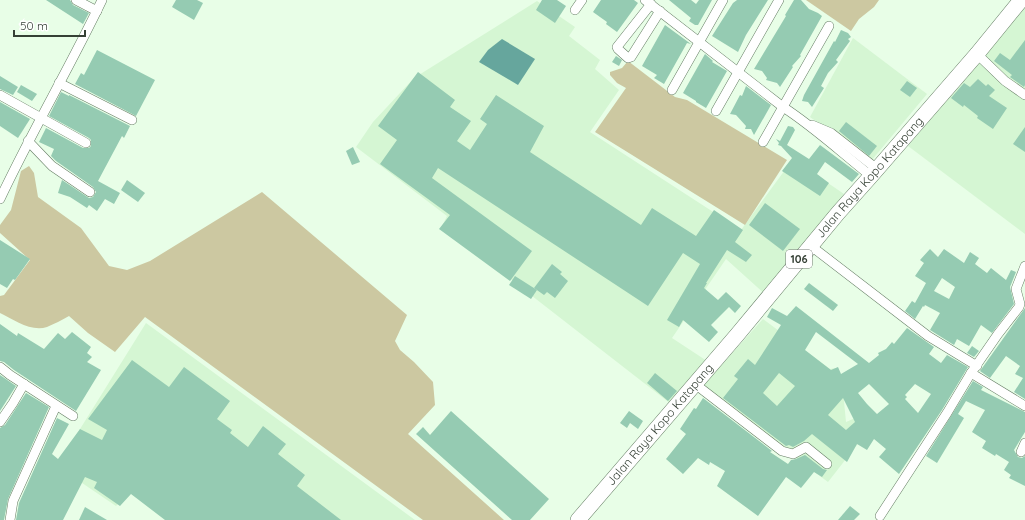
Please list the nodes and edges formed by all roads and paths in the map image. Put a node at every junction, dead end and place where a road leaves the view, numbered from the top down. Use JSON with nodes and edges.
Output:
{"nodes":[{"id":1,"x":76,"y":0,"type":"edge"},
{"id":2,"x":102,"y":0,"type":"edge"},
{"id":3,"x":582,"y":0,"type":"edge"},
{"id":4,"x":723,"y":0,"type":"edge"},
{"id":5,"x":779,"y":0,"type":"edge"},
{"id":6,"x":1021,"y":0,"type":"edge"},
{"id":7,"x":648,"y":2,"type":"edge"},
{"id":8,"x":575,"y":10,"type":"dead end"},
{"id":9,"x":97,"y":11,"type":"junction"},
{"id":10,"x":660,"y":11,"type":"junction"},
{"id":11,"x":829,"y":26,"type":"dead end"},
{"id":12,"x":699,"y":42,"type":"junction"},
{"id":13,"x":977,"y":54,"type":"junction"},
{"id":14,"x":738,"y":72,"type":"junction"},
{"id":15,"x":59,"y":83,"type":"junction"},
{"id":16,"x":672,"y":90,"type":"dead end"},
{"id":17,"x":1025,"y":95,"type":"edge"},
{"id":18,"x":0,"y":96,"type":"edge"},
{"id":19,"x":783,"y":107,"type":"junction"},
{"id":20,"x":716,"y":111,"type":"dead end"},
{"id":21,"x":41,"y":118,"type":"junction"},
{"id":22,"x":132,"y":120,"type":"dead end"},
{"id":23,"x":28,"y":141,"type":"junction"},
{"id":24,"x":763,"y":142,"type":"dead end"},
{"id":25,"x":86,"y":143,"type":"dead end"},
{"id":26,"x":874,"y":173,"type":"junction"},
{"id":27,"x":90,"y":192,"type":"dead end"},
{"id":28,"x":0,"y":199,"type":"edge"},
{"id":29,"x":811,"y":246,"type":"junction"},
{"id":30,"x":1025,"y":266,"type":"edge"},
{"id":31,"x":0,"y":367,"type":"edge"},
{"id":32,"x":974,"y":369,"type":"junction"},
{"id":33,"x":24,"y":384,"type":"junction"},
{"id":34,"x":695,"y":384,"type":"junction"},
{"id":35,"x":56,"y":406,"type":"junction"},
{"id":36,"x":1025,"y":406,"type":"edge"},
{"id":37,"x":73,"y":416,"type":"dead end"},
{"id":38,"x":0,"y":422,"type":"edge"},
{"id":39,"x":1025,"y":443,"type":"edge"},
{"id":40,"x":1021,"y":452,"type":"dead end"},
{"id":41,"x":827,"y":464,"type":"dead end"},
{"id":42,"x":880,"y":516,"type":"dead end"},
{"id":43,"x":10,"y":520,"type":"edge"},
{"id":44,"x":578,"y":520,"type":"edge"}],
"edges":[{"from":1,"to":9,"type":"street"},
{"from":2,"to":9,"type":"street"},
{"from":3,"to":8,"type":"street"},
{"from":4,"to":12,"type":"street"},
{"from":5,"to":14,"type":"street"},
{"from":6,"to":13,"type":"main road","name":"Jalan Raya Kopo Katapang","number":"106"},
{"from":7,"to":10,"type":"street"},
{"from":7,"to":10,"type":"street"},
{"from":9,"to":15,"type":"street"},
{"from":10,"to":12,"type":"street"},
{"from":11,"to":19,"type":"street"},
{"from":12,"to":14,"type":"street"},
{"from":12,"to":16,"type":"street"},
{"from":13,"to":17,"type":"street"},
{"from":13,"to":26,"type":"main road","name":"Jalan Raya Kopo Katapang","number":"106"},
{"from":14,"to":19,"type":"street"},
{"from":14,"to":20,"type":"street"},
{"from":15,"to":21,"type":"street"},
{"from":15,"to":22,"type":"street"},
{"from":18,"to":21,"type":"street"},
{"from":19,"to":24,"type":"street"},
{"from":19,"to":26,"type":"street"},
{"from":21,"to":23,"type":"street"},
{"from":21,"to":25,"type":"street"},
{"from":23,"to":27,"type":"street"},
{"from":23,"to":28,"type":"street"},
{"from":26,"to":29,"type":"main road","name":"Jalan Raya Kopo Katapang","number":"106"},
{"from":29,"to":32,"type":"street"},
{"from":29,"to":34,"type":"main road","name":"Jalan Raya Kopo Katapang","number":"106"},
{"from":30,"to":32,"type":"street"},
{"from":31,"to":33,"type":"street"},
{"from":32,"to":36,"type":"street"},
{"from":32,"to":42,"type":"street"},
{"from":33,"to":35,"type":"street"},
{"from":33,"to":38,"type":"street"},
{"from":34,"to":41,"type":"street"},
{"from":34,"to":44,"type":"main road","name":"Jalan Raya Kopo Katapang","number":"106"},
{"from":35,"to":37,"type":"street"},
{"from":35,"to":43,"type":"street"},
{"from":39,"to":40,"type":"street"}]}
